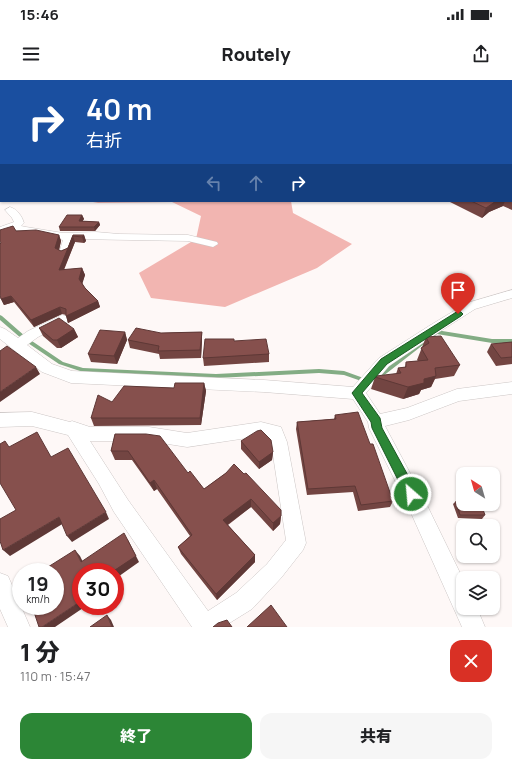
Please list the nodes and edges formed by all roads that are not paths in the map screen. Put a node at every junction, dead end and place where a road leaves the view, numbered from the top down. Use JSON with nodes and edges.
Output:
{"nodes":[{"id":1,"x":10,"y":210,"type":"dead end"},
{"id":2,"x":13,"y":226,"type":"junction"},
{"id":3,"x":0,"y":230,"type":"edge"},
{"id":4,"x":64,"y":236,"type":"junction"},
{"id":5,"x":213,"y":244,"type":"dead end"},
{"id":6,"x":64,"y":253,"type":"edge"},
{"id":7,"x":512,"y":294,"type":"edge"},
{"id":8,"x":62,"y":319,"type":"edge"},
{"id":9,"x":0,"y":332,"type":"edge"},
{"id":10,"x":19,"y":343,"type":"junction"},
{"id":11,"x":512,"y":388,"type":"edge"},
{"id":12,"x":357,"y":393,"type":"junction"},
{"id":13,"x":0,"y":420,"type":"edge"},
{"id":14,"x":376,"y":421,"type":"junction"},
{"id":15,"x":72,"y":428,"type":"junction"},
{"id":16,"x":0,"y":584,"type":"edge"},
{"id":17,"x":456,"y":588,"type":"edge"},
{"id":18,"x":468,"y":615,"type":"edge"},
{"id":19,"x":204,"y":626,"type":"edge"},
{"id":20,"x":19,"y":627,"type":"edge"},
{"id":21,"x":474,"y":627,"type":"edge"}],
"edges":[{"from":1,"to":2,"type":"street"},
{"from":2,"to":3,"type":"street"},
{"from":2,"to":4,"type":"street"},
{"from":4,"to":5,"type":"street"},
{"from":4,"to":6,"type":"street"},
{"from":7,"to":12,"type":"street"},
{"from":8,"to":10,"type":"street"},
{"from":9,"to":10,"type":"street"},
{"from":10,"to":12,"type":"street"},
{"from":11,"to":14,"type":"street"},
{"from":12,"to":14,"type":"street"},
{"from":13,"to":15,"type":"street"},
{"from":14,"to":17,"type":"street"},
{"from":15,"to":19,"type":"street"},
{"from":15,"to":19,"type":"street"},
{"from":16,"to":20,"type":"street"},
{"from":18,"to":21,"type":"street"}]}
